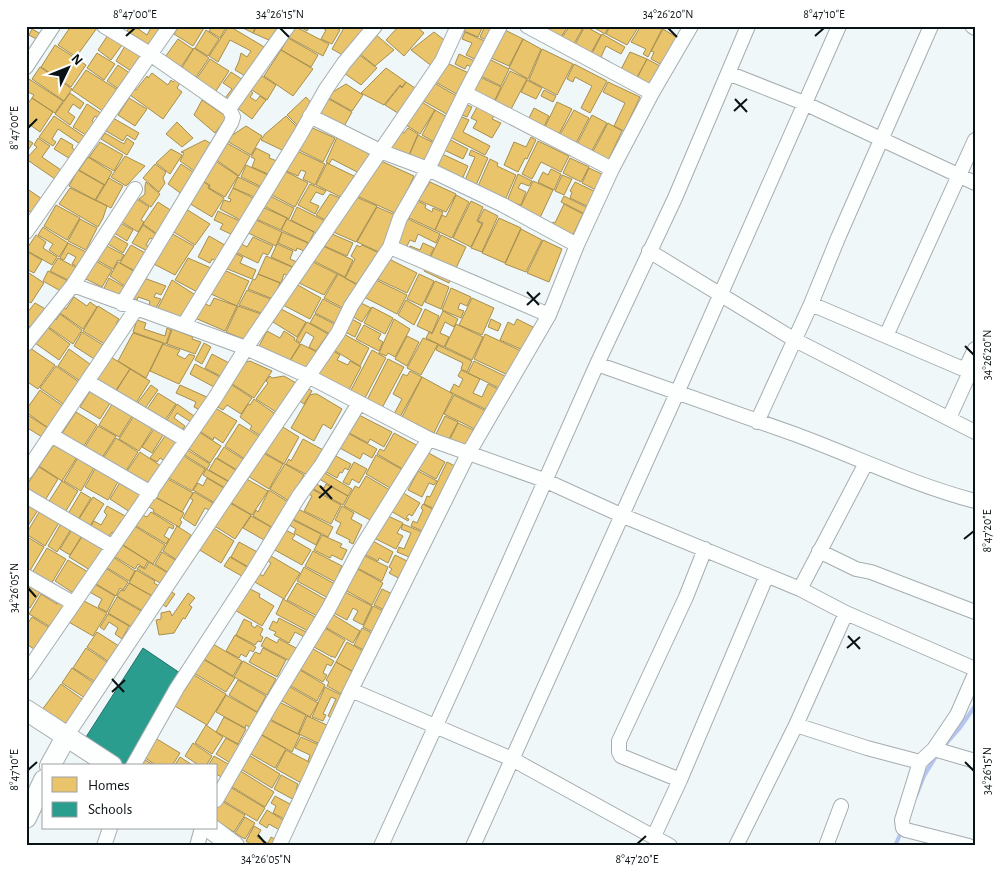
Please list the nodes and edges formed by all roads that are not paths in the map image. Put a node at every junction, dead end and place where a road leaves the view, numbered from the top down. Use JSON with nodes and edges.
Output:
{"nodes":[{"id":1,"x":53,"y":26,"type":"edge"},
{"id":2,"x":104,"y":26,"type":"edge"},
{"id":3,"x":170,"y":26,"type":"edge"},
{"id":4,"x":288,"y":26,"type":"edge"},
{"id":5,"x":375,"y":26,"type":"edge"},
{"id":6,"x":458,"y":26,"type":"edge"},
{"id":7,"x":500,"y":26,"type":"edge"},
{"id":8,"x":527,"y":26,"type":"edge"},
{"id":9,"x":748,"y":26,"type":"edge"},
{"id":10,"x":839,"y":26,"type":"edge"},
{"id":11,"x":931,"y":26,"type":"edge"},
{"id":12,"x":688,"y":27,"type":"edge"},
{"id":13,"x":150,"y":54,"type":"junction"},
{"id":14,"x":26,"y":67,"type":"edge"},
{"id":15,"x":728,"y":73,"type":"junction"},
{"id":16,"x":465,"y":93,"type":"junction"},
{"id":17,"x":652,"y":93,"type":"junction"},
{"id":18,"x":804,"y":103,"type":"junction"},
{"id":19,"x":229,"y":109,"type":"junction"},
{"id":20,"x":310,"y":116,"type":"junction"},
{"id":21,"x":881,"y":140,"type":"junction"},
{"id":22,"x":975,"y":140,"type":"edge"},
{"id":23,"x":380,"y":151,"type":"junction"},
{"id":24,"x":428,"y":169,"type":"junction"},
{"id":25,"x":612,"y":169,"type":"junction"},
{"id":26,"x":959,"y":176,"type":"junction"},
{"id":27,"x":975,"y":183,"type":"edge"},
{"id":28,"x":135,"y":189,"type":"dead end"},
{"id":29,"x":26,"y":232,"type":"edge"},
{"id":30,"x":577,"y":245,"type":"junction"},
{"id":31,"x":390,"y":247,"type":"junction"},
{"id":32,"x":649,"y":251,"type":"junction"},
{"id":33,"x":73,"y":285,"type":"junction"},
{"id":34,"x":720,"y":295,"type":"junction"},
{"id":35,"x":122,"y":304,"type":"junction"},
{"id":36,"x":811,"y":304,"type":"junction"},
{"id":37,"x":136,"y":309,"type":"junction"},
{"id":38,"x":549,"y":315,"type":"junction"},
{"id":39,"x":184,"y":325,"type":"junction"},
{"id":40,"x":886,"y":336,"type":"junction"},
{"id":41,"x":795,"y":340,"type":"junction"},
{"id":42,"x":26,"y":344,"type":"edge"},
{"id":43,"x":246,"y":348,"type":"junction"},
{"id":44,"x":975,"y":349,"type":"edge"},
{"id":45,"x":597,"y":364,"type":"junction"},
{"id":46,"x":970,"y":372,"type":"edge"},
{"id":47,"x":308,"y":376,"type":"junction"},
{"id":48,"x":88,"y":382,"type":"junction"},
{"id":49,"x":677,"y":393,"type":"junction"},
{"id":50,"x":358,"y":403,"type":"junction"},
{"id":51,"x":949,"y":418,"type":"junction"},
{"id":52,"x":757,"y":422,"type":"junction"},
{"id":53,"x":975,"y":432,"type":"edge"},
{"id":54,"x":51,"y":435,"type":"junction"},
{"id":55,"x":429,"y":439,"type":"junction"},
{"id":56,"x":186,"y":440,"type":"junction"},
{"id":57,"x":468,"y":454,"type":"junction"},
{"id":58,"x":866,"y":463,"type":"junction"},
{"id":59,"x":26,"y":472,"type":"edge"},
{"id":60,"x":544,"y":480,"type":"junction"},
{"id":61,"x":151,"y":492,"type":"junction"},
{"id":62,"x":26,"y":496,"type":"edge"},
{"id":63,"x":975,"y":501,"type":"edge"},
{"id":64,"x":621,"y":515,"type":"junction"},
{"id":65,"x":113,"y":547,"type":"junction"},
{"id":66,"x":705,"y":549,"type":"junction"},
{"id":67,"x":819,"y":551,"type":"junction"},
{"id":68,"x":767,"y":575,"type":"junction"},
{"id":69,"x":26,"y":576,"type":"edge"},
{"id":70,"x":800,"y":589,"type":"junction"},
{"id":71,"x":73,"y":603,"type":"junction"},
{"id":72,"x":975,"y":612,"type":"edge"},
{"id":73,"x":846,"y":613,"type":"junction"},
{"id":74,"x":975,"y":669,"type":"edge"},
{"id":75,"x":26,"y":673,"type":"edge"},
{"id":76,"x":975,"y":674,"type":"edge"},
{"id":77,"x":352,"y":690,"type":"junction"},
{"id":78,"x":26,"y":710,"type":"edge"},
{"id":79,"x":436,"y":725,"type":"junction"},
{"id":80,"x":796,"y":725,"type":"junction"},
{"id":81,"x":67,"y":735,"type":"junction"},
{"id":82,"x":934,"y":749,"type":"junction"},
{"id":83,"x":512,"y":759,"type":"junction"},
{"id":84,"x":975,"y":761,"type":"edge"},
{"id":85,"x":920,"y":762,"type":"junction"},
{"id":86,"x":51,"y":764,"type":"edge"},
{"id":87,"x":109,"y":764,"type":"edge"},
{"id":88,"x":134,"y":764,"type":"edge"},
{"id":89,"x":680,"y":780,"type":"junction"},
{"id":90,"x":42,"y":784,"type":"edge"},
{"id":91,"x":218,"y":797,"type":"edge"},
{"id":92,"x":841,"y":806,"type":"dead end"},
{"id":93,"x":26,"y":818,"type":"edge"},
{"id":94,"x":109,"y":830,"type":"edge"},
{"id":95,"x":201,"y":830,"type":"edge"},
{"id":96,"x":213,"y":830,"type":"edge"},
{"id":97,"x":654,"y":836,"type":"junction"},
{"id":98,"x":104,"y":846,"type":"edge"},
{"id":99,"x":197,"y":846,"type":"edge"},
{"id":100,"x":234,"y":846,"type":"edge"},
{"id":101,"x":279,"y":846,"type":"edge"},
{"id":102,"x":381,"y":846,"type":"edge"},
{"id":103,"x":473,"y":846,"type":"edge"},
{"id":104,"x":670,"y":846,"type":"edge"},
{"id":105,"x":736,"y":846,"type":"edge"},
{"id":106,"x":826,"y":846,"type":"edge"},
{"id":107,"x":969,"y":846,"type":"edge"}],
"edges":[{"from":1,"to":14,"type":"street"},
{"from":2,"to":13,"type":"street"},
{"from":3,"to":13,"type":"street"},
{"from":4,"to":19,"type":"street"},
{"from":5,"to":20,"type":"street"},
{"from":6,"to":23,"type":"street"},
{"from":7,"to":16,"type":"street"},
{"from":8,"to":17,"type":"street"},
{"from":9,"to":15,"type":"street"},
{"from":10,"to":18,"type":"street"},
{"from":11,"to":21,"type":"street"},
{"from":12,"to":17,"type":"street"},
{"from":13,"to":19,"type":"street"},
{"from":13,"to":29,"type":"street"},
{"from":15,"to":18,"type":"street"},
{"from":15,"to":32,"type":"street"},
{"from":16,"to":24,"type":"street"},
{"from":16,"to":25,"type":"street"},
{"from":17,"to":25,"type":"street"},
{"from":18,"to":21,"type":"street"},
{"from":18,"to":34,"type":"street"},
{"from":19,"to":35,"type":"street"},
{"from":20,"to":23,"type":"street"},
{"from":20,"to":39,"type":"street"},
{"from":21,"to":26,"type":"street"},
{"from":21,"to":36,"type":"street"},
{"from":22,"to":26,"type":"street"},
{"from":23,"to":24,"type":"street"},
{"from":23,"to":43,"type":"street"},
{"from":24,"to":30,"type":"street"},
{"from":24,"to":31,"type":"street"},
{"from":25,"to":30,"type":"street"},
{"from":26,"to":27,"type":"street"},
{"from":26,"to":40,"type":"street"},
{"from":28,"to":33,"type":"street"},
{"from":30,"to":38,"type":"street"},
{"from":31,"to":38,"type":"street"},
{"from":31,"to":47,"type":"street"},
{"from":32,"to":34,"type":"street"},
{"from":32,"to":45,"type":"street"},
{"from":33,"to":35,"type":"street"},
{"from":33,"to":42,"type":"street"},
{"from":34,"to":41,"type":"street"},
{"from":34,"to":49,"type":"street"},
{"from":35,"to":37,"type":"street"},
{"from":36,"to":40,"type":"street"},
{"from":36,"to":41,"type":"street"},
{"from":37,"to":39,"type":"street"},
{"from":37,"to":48,"type":"street"},
{"from":38,"to":57,"type":"street"},
{"from":39,"to":43,"type":"street"},
{"from":40,"to":46,"type":"street"},
{"from":41,"to":51,"type":"street"},
{"from":41,"to":52,"type":"street"},
{"from":43,"to":47,"type":"street"},
{"from":43,"to":56,"type":"street"},
{"from":44,"to":46,"type":"street"},
{"from":45,"to":49,"type":"street"},
{"from":45,"to":60,"type":"street"},
{"from":46,"to":51,"type":"street"},
{"from":47,"to":50,"type":"street"},
{"from":47,"to":81,"type":"street"},
{"from":48,"to":54,"type":"street"},
{"from":48,"to":56,"type":"street"},
{"from":49,"to":52,"type":"street"},
{"from":49,"to":64,"type":"street"},
{"from":50,"to":55,"type":"street"},
{"from":50,"to":88,"type":"street"},
{"from":51,"to":53,"type":"street"},
{"from":52,"to":58,"type":"street"},
{"from":54,"to":59,"type":"street"},
{"from":54,"to":61,"type":"street"},
{"from":55,"to":57,"type":"street"},
{"from":55,"to":91,"type":"street"},
{"from":56,"to":61,"type":"street"},
{"from":57,"to":60,"type":"street"},
{"from":57,"to":77,"type":"street"},
{"from":58,"to":63,"type":"street"},
{"from":58,"to":67,"type":"street"},
{"from":60,"to":64,"type":"street"},
{"from":60,"to":79,"type":"street"},
{"from":61,"to":65,"type":"street"},
{"from":62,"to":65,"type":"street"},
{"from":64,"to":66,"type":"street"},
{"from":64,"to":83,"type":"street"},
{"from":65,"to":71,"type":"street"},
{"from":66,"to":68,"type":"street"},
{"from":66,"to":89,"type":"street"},
{"from":67,"to":70,"type":"street"},
{"from":67,"to":72,"type":"street"},
{"from":68,"to":70,"type":"street"},
{"from":68,"to":89,"type":"street"},
{"from":69,"to":71,"type":"street"},
{"from":70,"to":73,"type":"street"},
{"from":71,"to":75,"type":"street"},
{"from":73,"to":74,"type":"street"},
{"from":73,"to":80,"type":"street"},
{"from":76,"to":82,"type":"street"},
{"from":77,"to":79,"type":"street"},
{"from":77,"to":101,"type":"street"},
{"from":78,"to":81,"type":"street"},
{"from":79,"to":83,"type":"street"},
{"from":79,"to":102,"type":"street"},
{"from":80,"to":85,"type":"street"},
{"from":80,"to":105,"type":"street"},
{"from":81,"to":86,"type":"street"},
{"from":81,"to":87,"type":"street"},
{"from":82,"to":84,"type":"street"},
{"from":82,"to":85,"type":"street"},
{"from":83,"to":97,"type":"street"},
{"from":83,"to":103,"type":"street"},
{"from":85,"to":107,"type":"street"},
{"from":89,"to":97,"type":"street"},
{"from":90,"to":93,"type":"street"},
{"from":92,"to":106,"type":"street"},
{"from":94,"to":98,"type":"street"},
{"from":95,"to":99,"type":"street"},
{"from":96,"to":100,"type":"street"},
{"from":97,"to":104,"type":"street"}]}
